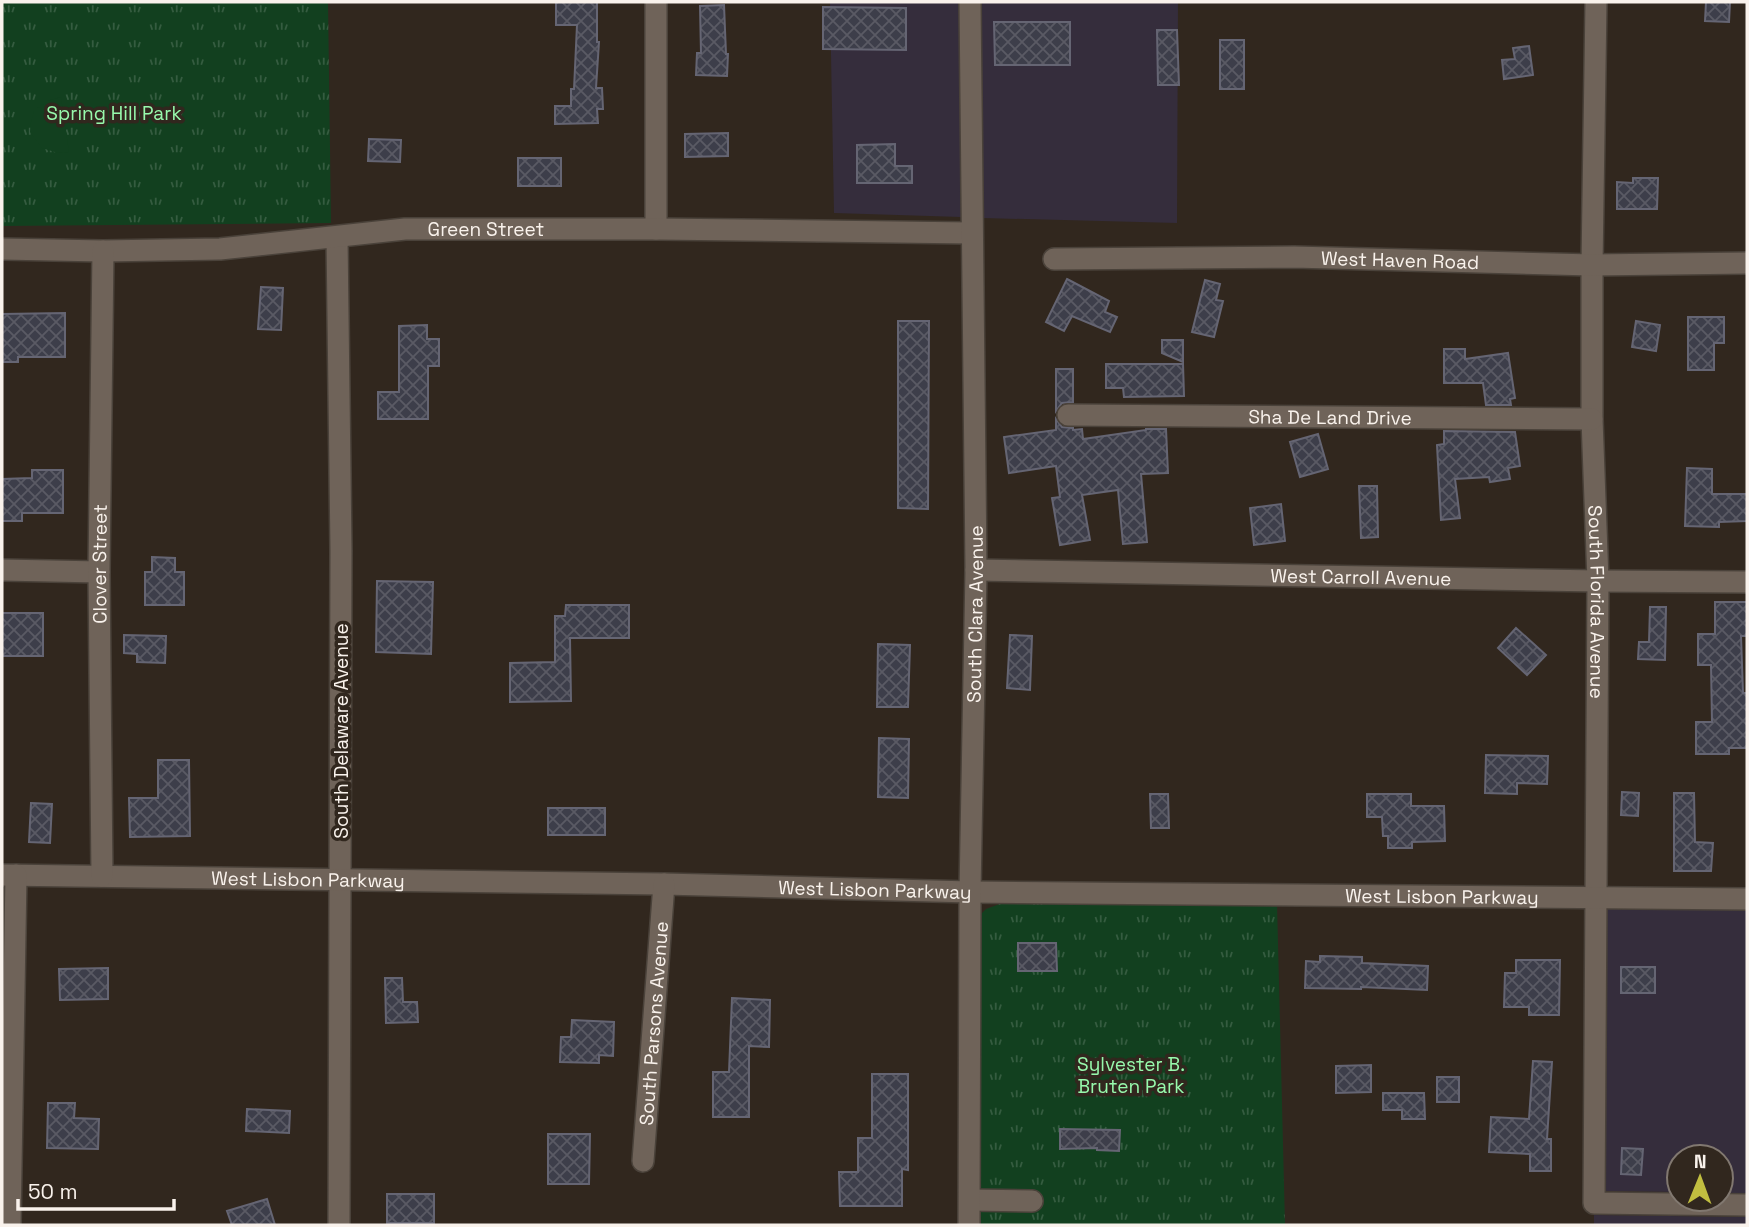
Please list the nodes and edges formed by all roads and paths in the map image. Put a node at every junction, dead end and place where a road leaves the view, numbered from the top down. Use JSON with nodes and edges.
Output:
{"nodes":[{"id":1,"x":656,"y":2,"type":"edge"},
{"id":2,"x":970,"y":2,"type":"edge"},
{"id":3,"x":1596,"y":2,"type":"edge"},
{"id":4,"x":656,"y":229,"type":"junction"},
{"id":5,"x":971,"y":233,"type":"junction"},
{"id":6,"x":337,"y":237,"type":"junction"},
{"id":7,"x":2,"y":249,"type":"edge"},
{"id":8,"x":103,"y":251,"type":"junction"},
{"id":9,"x":1054,"y":259,"type":"dead end"},
{"id":10,"x":1747,"y":263,"type":"edge"},
{"id":11,"x":1592,"y":265,"type":"junction"},
{"id":12,"x":1068,"y":415,"type":"dead end"},
{"id":13,"x":1592,"y":419,"type":"junction"},
{"id":14,"x":2,"y":570,"type":"edge"},
{"id":15,"x":976,"y":570,"type":"junction"},
{"id":16,"x":99,"y":572,"type":"junction"},
{"id":17,"x":1598,"y":582,"type":"junction"},
{"id":18,"x":1747,"y":582,"type":"edge"},
{"id":19,"x":9,"y":875,"type":"edge"},
{"id":20,"x":102,"y":876,"type":"junction"},
{"id":21,"x":340,"y":879,"type":"junction"},
{"id":22,"x":664,"y":884,"type":"junction"},
{"id":23,"x":970,"y":892,"type":"junction"},
{"id":24,"x":1596,"y":897,"type":"junction"},
{"id":25,"x":1747,"y":899,"type":"edge"},
{"id":26,"x":643,"y":1161,"type":"dead end"},
{"id":27,"x":970,"y":1200,"type":"junction"},
{"id":28,"x":1032,"y":1201,"type":"dead end"},
{"id":29,"x":1747,"y":1205,"type":"edge"},
{"id":30,"x":10,"y":1225,"type":"edge"},
{"id":31,"x":339,"y":1225,"type":"edge"},
{"id":32,"x":970,"y":1225,"type":"edge"}],
"edges":[{"from":1,"to":4,"type":"street"},
{"from":2,"to":5,"type":"street","name":"South Clara Avenue"},
{"from":3,"to":11,"type":"street","name":"South Florida Avenue"},
{"from":4,"to":5,"type":"street","name":"Green Street"},
{"from":4,"to":6,"type":"street","name":"Green Street"},
{"from":5,"to":15,"type":"street","name":"South Clara Avenue"},
{"from":6,"to":8,"type":"street","name":"Green Street"},
{"from":6,"to":21,"type":"street","name":"South Delaware Avenue"},
{"from":7,"to":8,"type":"street","name":"Green Street"},
{"from":8,"to":16,"type":"street","name":"Clover Street"},
{"from":9,"to":11,"type":"street","name":"West Haven Road"},
{"from":10,"to":11,"type":"street","name":"West Haven Road"},
{"from":11,"to":13,"type":"street","name":"South Florida Avenue"},
{"from":12,"to":13,"type":"street","name":"Sha De Land Drive"},
{"from":13,"to":17,"type":"street","name":"South Florida Avenue"},
{"from":14,"to":16,"type":"street"},
{"from":15,"to":17,"type":"street","name":"West Carroll Avenue"},
{"from":15,"to":23,"type":"street","name":"South Clara Avenue"},
{"from":16,"to":20,"type":"street","name":"Clover Street"},
{"from":17,"to":18,"type":"street","name":"West Carroll Avenue"},
{"from":17,"to":24,"type":"street","name":"South Florida Avenue"},
{"from":19,"to":20,"type":"street","name":"West Lisbon Parkway"},
{"from":19,"to":30,"type":"street"},
{"from":20,"to":21,"type":"street","name":"West Lisbon Parkway"},
{"from":21,"to":22,"type":"street","name":"West Lisbon Parkway"},
{"from":21,"to":31,"type":"street","name":"South Delaware Avenue"},
{"from":22,"to":23,"type":"street","name":"West Lisbon Parkway"},
{"from":22,"to":26,"type":"street","name":"South Parsons Avenue"},
{"from":23,"to":24,"type":"street","name":"West Lisbon Parkway"},
{"from":23,"to":27,"type":"street","name":"South Clara Avenue"},
{"from":24,"to":25,"type":"street","name":"West Lisbon Parkway"},
{"from":24,"to":29,"type":"street","name":"South Florida Avenue"},
{"from":27,"to":28,"type":"street"},
{"from":27,"to":32,"type":"street","name":"South Clara Avenue"}]}
